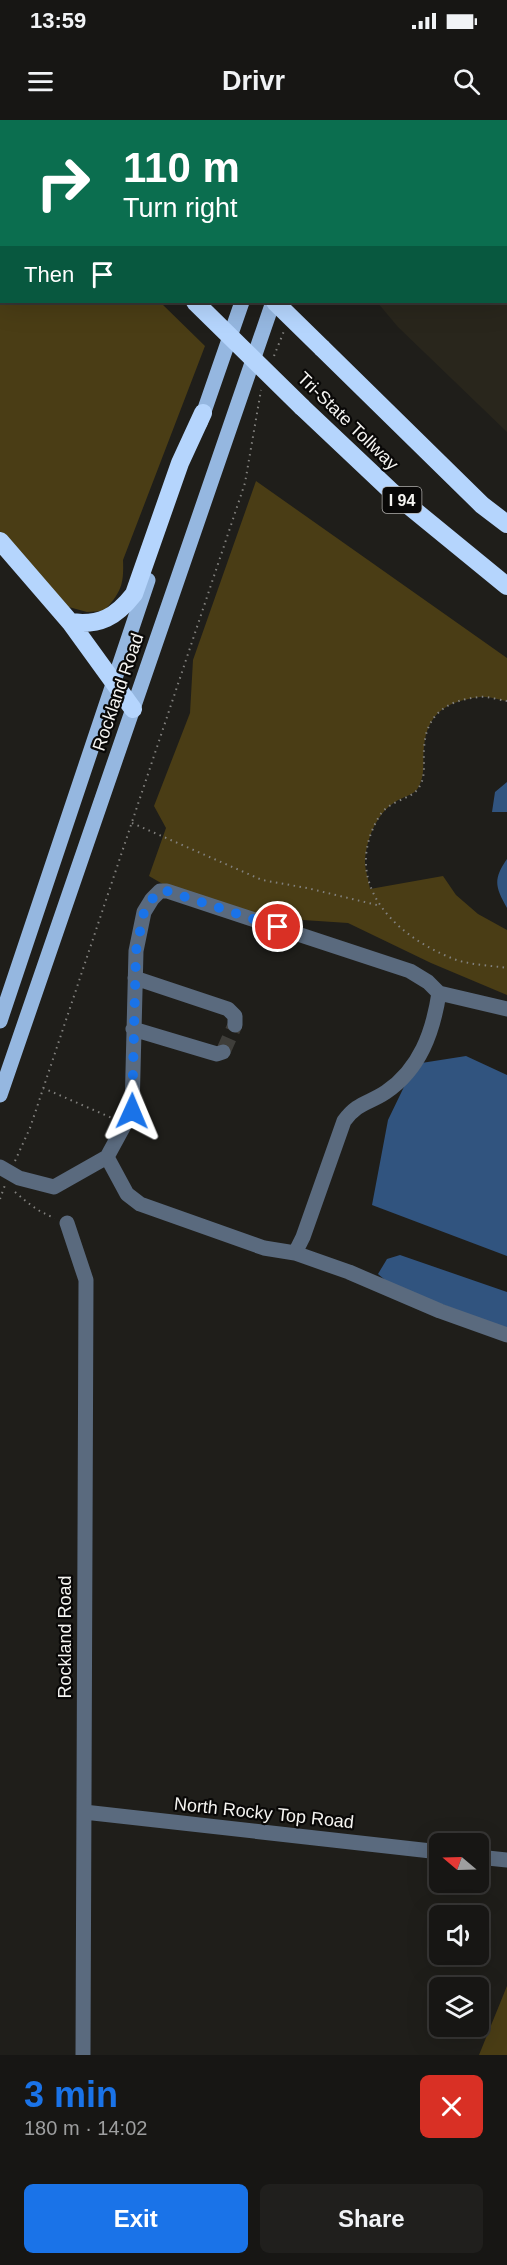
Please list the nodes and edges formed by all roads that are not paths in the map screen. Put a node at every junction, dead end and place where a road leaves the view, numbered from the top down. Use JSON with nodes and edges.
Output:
{"nodes":[{"id":1,"x":195,"y":303,"type":"edge"},
{"id":2,"x":242,"y":303,"type":"edge"},
{"id":3,"x":274,"y":303,"type":"edge"},
{"id":4,"x":275,"y":303,"type":"edge"},
{"id":5,"x":203,"y":413,"type":"junction"},
{"id":6,"x":507,"y":524,"type":"edge"},
{"id":7,"x":0,"y":541,"type":"edge"},
{"id":8,"x":507,"y":586,"type":"edge"},
{"id":9,"x":70,"y":622,"type":"junction"},
{"id":10,"x":114,"y":683,"type":"junction"},
{"id":11,"x":133,"y":709,"type":"junction"},
{"id":12,"x":135,"y":978,"type":"junction"},
{"id":13,"x":439,"y":993,"type":"junction"},
{"id":14,"x":507,"y":1010,"type":"edge"},
{"id":15,"x":0,"y":1021,"type":"edge"},
{"id":16,"x":235,"y":1025,"type":"dead end"},
{"id":17,"x":133,"y":1029,"type":"junction"},
{"id":18,"x":223,"y":1052,"type":"dead end"},
{"id":19,"x":0,"y":1095,"type":"edge"},
{"id":20,"x":107,"y":1157,"type":"junction"},
{"id":21,"x":3,"y":1174,"type":"edge"},
{"id":22,"x":67,"y":1223,"type":"road end"},
{"id":23,"x":295,"y":1253,"type":"junction"},
{"id":24,"x":507,"y":1335,"type":"edge"},
{"id":25,"x":84,"y":1812,"type":"junction"},
{"id":26,"x":429,"y":1851,"type":"edge"},
{"id":27,"x":489,"y":1858,"type":"edge"},
{"id":28,"x":507,"y":1860,"type":"edge"},
{"id":29,"x":83,"y":2055,"type":"edge"}],
"edges":[{"from":1,"to":8,"type":"highway","name":"Tri-State Tollway","number":"I 94","bridge":true},
{"from":2,"to":5,"type":"main road","name":"Rockland Road"},
{"from":3,"to":11,"type":"main road","name":"Rockland Road"},
{"from":4,"to":6,"type":"highway","name":"Tri-State Tollway","bridge":true},
{"from":5,"to":9,"type":"highway"},
{"from":5,"to":10,"type":"main road","name":"Rockland Road"},
{"from":7,"to":9,"type":"highway"},
{"from":9,"to":10,"type":"highway"},
{"from":10,"to":11,"type":"highway"},
{"from":10,"to":15,"type":"main road","name":"Rockland Road"},
{"from":11,"to":19,"type":"main road","name":"Rockland Road"},
{"from":12,"to":13,"type":"street"},
{"from":12,"to":16,"type":"street"},
{"from":12,"to":17,"type":"street"},
{"from":13,"to":14,"type":"street"},
{"from":13,"to":23,"type":"street"},
{"from":17,"to":18,"type":"street"},
{"from":17,"to":20,"type":"street"},
{"from":20,"to":21,"type":"street"},
{"from":20,"to":23,"type":"street"},
{"from":22,"to":25,"type":"street","name":"Rockland Road"},
{"from":23,"to":24,"type":"street"},
{"from":25,"to":26,"type":"street","name":"North Rocky Top Road"},
{"from":25,"to":29,"type":"street","name":"Rockland Road"},
{"from":27,"to":28,"type":"street"}]}
